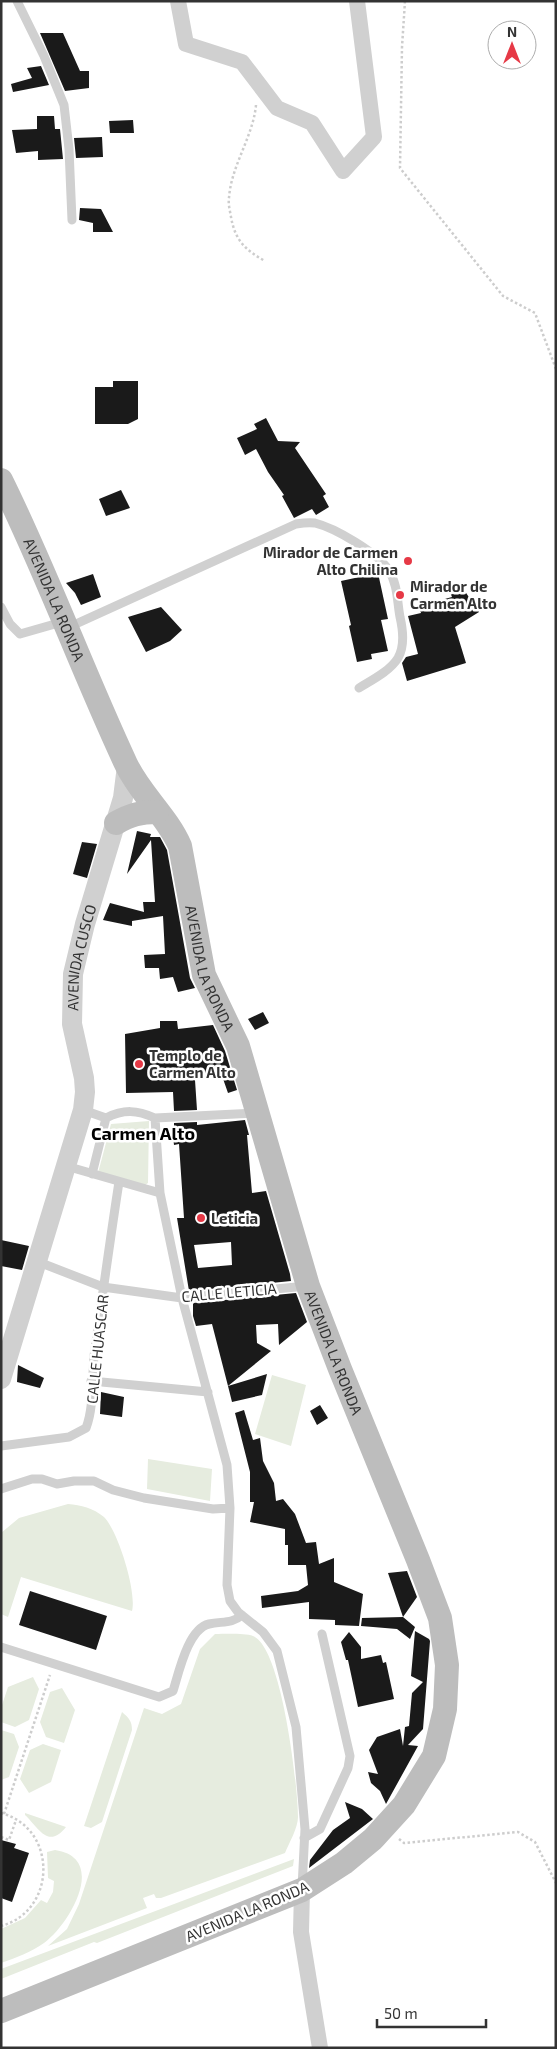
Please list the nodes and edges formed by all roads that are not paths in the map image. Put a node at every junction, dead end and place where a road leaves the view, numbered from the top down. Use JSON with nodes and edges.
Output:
{"nodes":[{"id":1,"x":17,"y":1,"type":"edge"},
{"id":2,"x":178,"y":1,"type":"edge"},
{"id":3,"x":357,"y":1,"type":"edge"},
{"id":4,"x":72,"y":220,"type":"dead end"},
{"id":5,"x":1,"y":480,"type":"edge"},
{"id":6,"x":1,"y":607,"type":"edge"},
{"id":7,"x":65,"y":625,"type":"junction"},
{"id":8,"x":359,"y":688,"type":"dead end"},
{"id":9,"x":127,"y":766,"type":"junction"},
{"id":10,"x":156,"y":812,"type":"junction"},
{"id":11,"x":116,"y":823,"type":"junction"},
{"id":12,"x":83,"y":1110,"type":"junction"},
{"id":13,"x":258,"y":1113,"type":"junction"},
{"id":14,"x":106,"y":1118,"type":"junction"},
{"id":15,"x":155,"y":1118,"type":"junction"},
{"id":16,"x":66,"y":1166,"type":"junction"},
{"id":17,"x":92,"y":1174,"type":"junction"},
{"id":18,"x":119,"y":1182,"type":"junction"},
{"id":19,"x":160,"y":1193,"type":"junction"},
{"id":20,"x":36,"y":1261,"type":"junction"},
{"id":21,"x":308,"y":1286,"type":"junction"},
{"id":22,"x":103,"y":1287,"type":"junction"},
{"id":23,"x":182,"y":1298,"type":"junction"},
{"id":24,"x":1,"y":1379,"type":"edge"},
{"id":25,"x":92,"y":1381,"type":"junction"},
{"id":26,"x":208,"y":1392,"type":"junction"},
{"id":27,"x":1,"y":1446,"type":"edge"},
{"id":28,"x":1,"y":1489,"type":"edge"},
{"id":29,"x":230,"y":1508,"type":"junction"},
{"id":30,"x":242,"y":1615,"type":"junction"},
{"id":31,"x":322,"y":1634,"type":"dead end"},
{"id":32,"x":1,"y":1647,"type":"edge"},
{"id":33,"x":304,"y":1838,"type":"junction"},
{"id":34,"x":302,"y":1890,"type":"junction"},
{"id":35,"x":1,"y":2011,"type":"edge"},
{"id":36,"x":320,"y":2048,"type":"edge"}],
"edges":[{"from":1,"to":4,"type":"lane"},
{"from":2,"to":3,"type":"street"},
{"from":5,"to":7,"type":"main road","name":"AVENIDA LA RONDA"},
{"from":6,"to":7,"type":"lane"},
{"from":7,"to":8,"type":"lane"},
{"from":7,"to":9,"type":"main road","name":"AVENIDA LA RONDA"},
{"from":9,"to":10,"type":"main road","name":"AVENIDA LA RONDA"},
{"from":9,"to":11,"type":"street","name":"AVENIDA CUSCO"},
{"from":10,"to":11,"type":"main road"},
{"from":10,"to":13,"type":"main road","name":"AVENIDA LA RONDA"},
{"from":11,"to":12,"type":"street","name":"AVENIDA CUSCO"},
{"from":12,"to":14,"type":"lane"},
{"from":12,"to":16,"type":"street","name":"AVENIDA CUSCO"},
{"from":13,"to":15,"type":"lane"},
{"from":13,"to":21,"type":"main road","name":"AVENIDA LA RONDA"},
{"from":14,"to":15,"type":"lane"},
{"from":14,"to":17,"type":"lane"},
{"from":15,"to":19,"type":"lane"},
{"from":16,"to":17,"type":"lane"},
{"from":16,"to":20,"type":"street","name":"AVENIDA CUSCO"},
{"from":17,"to":18,"type":"lane"},
{"from":18,"to":19,"type":"lane"},
{"from":18,"to":22,"type":"lane","name":"CALLE HUASCAR"},
{"from":19,"to":23,"type":"lane"},
{"from":20,"to":22,"type":"lane","name":"CALLE LETICIA"},
{"from":20,"to":24,"type":"street","name":"AVENIDA CUSCO"},
{"from":21,"to":23,"type":"lane","name":"CALLE LETICIA"},
{"from":21,"to":34,"type":"main road","name":"AVENIDA LA RONDA"},
{"from":22,"to":23,"type":"lane","name":"CALLE LETICIA"},
{"from":22,"to":25,"type":"lane","name":"CALLE HUASCAR"},
{"from":23,"to":26,"type":"lane"},
{"from":25,"to":26,"type":"lane"},
{"from":25,"to":27,"type":"lane","name":"CALLE HUASCAR"},
{"from":26,"to":29,"type":"lane"},
{"from":28,"to":29,"type":"lane"},
{"from":29,"to":30,"type":"lane"},
{"from":30,"to":32,"type":"lane"},
{"from":30,"to":33,"type":"lane"},
{"from":31,"to":33,"type":"lane"},
{"from":33,"to":34,"type":"lane"},
{"from":34,"to":35,"type":"main road","name":"AVENIDA LA RONDA"},
{"from":34,"to":36,"type":"street"}]}
